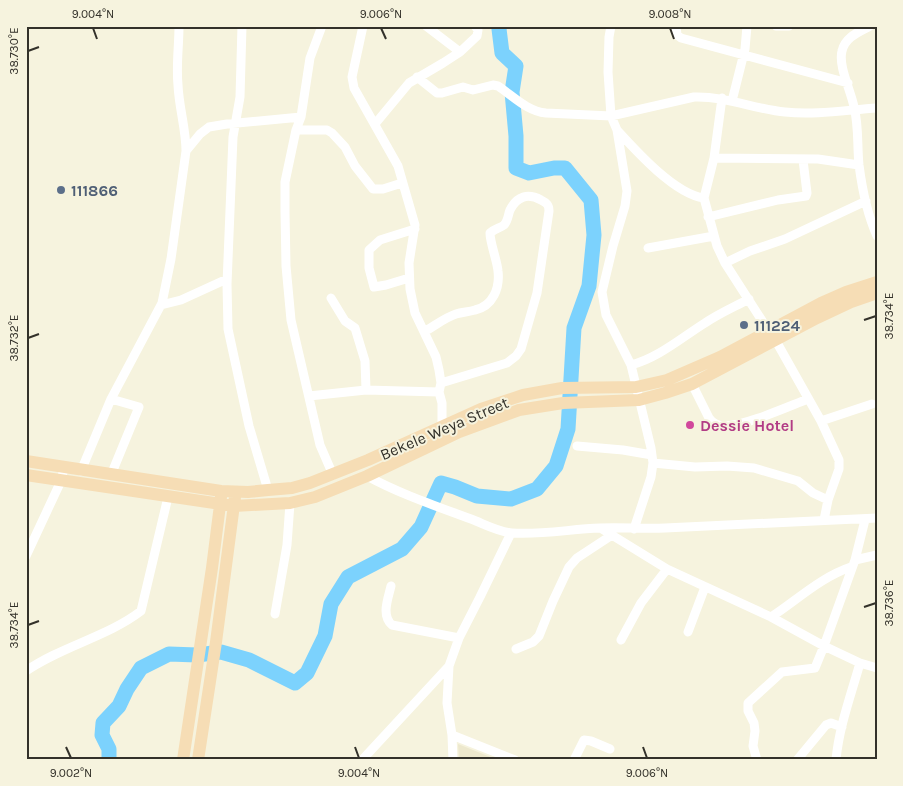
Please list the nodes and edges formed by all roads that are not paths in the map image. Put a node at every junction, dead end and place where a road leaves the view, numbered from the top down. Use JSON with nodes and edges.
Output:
{"nodes":[{"id":1,"x":179,"y":26,"type":"edge"},
{"id":2,"x":242,"y":26,"type":"edge"},
{"id":3,"x":322,"y":26,"type":"edge"},
{"id":4,"x":363,"y":26,"type":"edge"},
{"id":5,"x":426,"y":26,"type":"edge"},
{"id":6,"x":475,"y":26,"type":"edge"},
{"id":7,"x":611,"y":26,"type":"edge"},
{"id":8,"x":676,"y":26,"type":"edge"},
{"id":9,"x":747,"y":26,"type":"edge"},
{"id":10,"x":776,"y":26,"type":"edge"},
{"id":11,"x":789,"y":26,"type":"edge"},
{"id":12,"x":869,"y":26,"type":"edge"},
{"id":13,"x":460,"y":52,"type":"junction"},
{"id":14,"x":744,"y":55,"type":"junction"},
{"id":15,"x":417,"y":77,"type":"junction"},
{"id":16,"x":848,"y":83,"type":"junction"},
{"id":17,"x":727,"y":100,"type":"junction"},
{"id":18,"x":877,"y":108,"type":"edge"},
{"id":19,"x":855,"y":110,"type":"junction"},
{"id":20,"x":611,"y":116,"type":"junction"},
{"id":21,"x":301,"y":117,"type":"junction"},
{"id":22,"x":235,"y":124,"type":"junction"},
{"id":23,"x":375,"y":124,"type":"junction"},
{"id":24,"x":296,"y":130,"type":"junction"},
{"id":25,"x":617,"y":130,"type":"junction"},
{"id":26,"x":186,"y":151,"type":"junction"},
{"id":27,"x":714,"y":158,"type":"junction"},
{"id":28,"x":802,"y":160,"type":"junction"},
{"id":29,"x":859,"y":165,"type":"junction"},
{"id":30,"x":402,"y":184,"type":"junction"},
{"id":31,"x":704,"y":198,"type":"junction"},
{"id":32,"x":866,"y":201,"type":"junction"},
{"id":33,"x":708,"y":217,"type":"junction"},
{"id":34,"x":415,"y":229,"type":"junction"},
{"id":35,"x":714,"y":236,"type":"junction"},
{"id":36,"x":877,"y":236,"type":"edge"},
{"id":37,"x":648,"y":248,"type":"dead end"},
{"id":38,"x":726,"y":263,"type":"junction"},
{"id":39,"x":409,"y":278,"type":"junction"},
{"id":40,"x":227,"y":279,"type":"junction"},
{"id":41,"x":877,"y":282,"type":"edge"},
{"id":42,"x":877,"y":293,"type":"edge"},
{"id":43,"x":331,"y":298,"type":"dead end"},
{"id":44,"x":749,"y":299,"type":"junction"},
{"id":45,"x":161,"y":306,"type":"junction"},
{"id":46,"x":425,"y":331,"type":"junction"},
{"id":47,"x":772,"y":336,"type":"junction"},
{"id":48,"x":631,"y":365,"type":"junction"},
{"id":49,"x":692,"y":384,"type":"junction"},
{"id":50,"x":440,"y":387,"type":"junction"},
{"id":51,"x":366,"y":390,"type":"junction"},
{"id":52,"x":638,"y":393,"type":"junction"},
{"id":53,"x":309,"y":396,"type":"junction"},
{"id":54,"x":111,"y":399,"type":"junction"},
{"id":55,"x":808,"y":399,"type":"junction"},
{"id":56,"x":872,"y":404,"type":"dead end"},
{"id":57,"x":821,"y":421,"type":"junction"},
{"id":58,"x":442,"y":425,"type":"junction"},
{"id":59,"x":577,"y":446,"type":"dead end"},
{"id":60,"x":653,"y":459,"type":"junction"},
{"id":61,"x":26,"y":461,"type":"edge"},
{"id":62,"x":64,"y":468,"type":"junction"},
{"id":63,"x":81,"y":471,"type":"junction"},
{"id":64,"x":26,"y":475,"type":"edge"},
{"id":65,"x":111,"y":475,"type":"junction"},
{"id":66,"x":333,"y":475,"type":"junction"},
{"id":67,"x":367,"y":476,"type":"junction"},
{"id":68,"x":61,"y":481,"type":"junction"},
{"id":69,"x":268,"y":490,"type":"junction"},
{"id":70,"x":236,"y":492,"type":"junction"},
{"id":71,"x":168,"y":497,"type":"junction"},
{"id":72,"x":221,"y":498,"type":"junction"},
{"id":73,"x":195,"y":500,"type":"junction"},
{"id":74,"x":828,"y":500,"type":"junction"},
{"id":75,"x":290,"y":504,"type":"junction"},
{"id":76,"x":234,"y":506,"type":"junction"},
{"id":77,"x":252,"y":506,"type":"junction"},
{"id":78,"x":877,"y":518,"type":"edge"},
{"id":79,"x":824,"y":520,"type":"junction"},
{"id":80,"x":865,"y":520,"type":"junction"},
{"id":81,"x":218,"y":527,"type":"junction"},
{"id":82,"x":600,"y":528,"type":"junction"},
{"id":83,"x":634,"y":529,"type":"junction"},
{"id":84,"x":231,"y":531,"type":"junction"},
{"id":85,"x":511,"y":533,"type":"junction"},
{"id":86,"x":612,"y":535,"type":"junction"},
{"id":87,"x":877,"y":555,"type":"edge"},
{"id":88,"x":26,"y":556,"type":"edge"},
{"id":89,"x":853,"y":563,"type":"junction"},
{"id":90,"x":668,"y":569,"type":"junction"},
{"id":91,"x":391,"y":586,"type":"dead end"},
{"id":92,"x":705,"y":587,"type":"junction"},
{"id":93,"x":275,"y":614,"type":"dead end"},
{"id":94,"x":771,"y":617,"type":"junction"},
{"id":95,"x":688,"y":632,"type":"dead end"},
{"id":96,"x":459,"y":638,"type":"junction"},
{"id":97,"x":621,"y":640,"type":"dead end"},
{"id":98,"x":824,"y":646,"type":"junction"},
{"id":99,"x":516,"y":649,"type":"dead end"},
{"id":100,"x":860,"y":664,"type":"junction"},
{"id":101,"x":449,"y":666,"type":"junction"},
{"id":102,"x":877,"y":668,"type":"edge"},
{"id":103,"x":26,"y":671,"type":"edge"},
{"id":104,"x":842,"y":727,"type":"junction"},
{"id":105,"x":452,"y":735,"type":"junction"},
{"id":106,"x":610,"y":749,"type":"dead end"},
{"id":107,"x":184,"y":760,"type":"edge"},
{"id":108,"x":198,"y":760,"type":"edge"},
{"id":109,"x":362,"y":760,"type":"edge"},
{"id":110,"x":453,"y":760,"type":"edge"},
{"id":111,"x":515,"y":760,"type":"edge"},
{"id":112,"x":574,"y":760,"type":"edge"},
{"id":113,"x":758,"y":760,"type":"edge"},
{"id":114,"x":797,"y":760,"type":"edge"},
{"id":115,"x":836,"y":760,"type":"edge"}],
"edges":[{"from":1,"to":26,"type":"street"},
{"from":2,"to":22,"type":"street"},
{"from":3,"to":21,"type":"street"},
{"from":4,"to":23,"type":"street"},
{"from":5,"to":13,"type":"street"},
{"from":6,"to":13,"type":"street"},
{"from":7,"to":20,"type":"street"},
{"from":8,"to":14,"type":"street"},
{"from":9,"to":14,"type":"street"},
{"from":10,"to":11,"type":"street"},
{"from":12,"to":16,"type":"street"},
{"from":13,"to":15,"type":"street"},
{"from":14,"to":16,"type":"street"},
{"from":14,"to":17,"type":"street"},
{"from":15,"to":20,"type":"street"},
{"from":15,"to":23,"type":"street"},
{"from":16,"to":19,"type":"street"},
{"from":17,"to":19,"type":"street"},
{"from":17,"to":20,"type":"street"},
{"from":17,"to":27,"type":"street"},
{"from":18,"to":19,"type":"street"},
{"from":19,"to":29,"type":"street"},
{"from":20,"to":25,"type":"street"},
{"from":21,"to":22,"type":"street"},
{"from":21,"to":24,"type":"street"},
{"from":22,"to":26,"type":"street"},
{"from":22,"to":40,"type":"street"},
{"from":23,"to":30,"type":"street"},
{"from":24,"to":30,"type":"street"},
{"from":24,"to":53,"type":"street"},
{"from":25,"to":31,"type":"street"},
{"from":25,"to":48,"type":"street"},
{"from":26,"to":45,"type":"street"},
{"from":27,"to":28,"type":"street"},
{"from":27,"to":31,"type":"street"},
{"from":28,"to":29,"type":"street"},
{"from":28,"to":33,"type":"street"},
{"from":29,"to":32,"type":"street"},
{"from":30,"to":34,"type":"street"},
{"from":31,"to":33,"type":"street"},
{"from":32,"to":36,"type":"street"},
{"from":32,"to":38,"type":"street"},
{"from":33,"to":35,"type":"street"},
{"from":34,"to":39,"type":"street"},
{"from":34,"to":39,"type":"street"},
{"from":35,"to":37,"type":"street"},
{"from":35,"to":38,"type":"street"},
{"from":38,"to":44,"type":"street"},
{"from":39,"to":46,"type":"street"},
{"from":40,"to":45,"type":"street"},
{"from":40,"to":69,"type":"street"},
{"from":41,"to":47,"type":"main road","name":"Bekele Weya Street"},
{"from":42,"to":47,"type":"main road"},
{"from":43,"to":51,"type":"street"},
{"from":44,"to":47,"type":"street"},
{"from":44,"to":48,"type":"street"},
{"from":45,"to":54,"type":"street"},
{"from":46,"to":50,"type":"street"},
{"from":46,"to":50,"type":"street"},
{"from":47,"to":49,"type":"main road"},
{"from":47,"to":52,"type":"main road","name":"Bekele Weya Street"},
{"from":47,"to":55,"type":"street"},
{"from":48,"to":52,"type":"street"},
{"from":49,"to":52,"type":"main road"},
{"from":49,"to":55,"type":"street"},
{"from":50,"to":51,"type":"street"},
{"from":50,"to":58,"type":"street"},
{"from":51,"to":53,"type":"street"},
{"from":52,"to":58,"type":"main road","name":"Bekele Weya Street"},
{"from":52,"to":60,"type":"street"},
{"from":52,"to":67,"type":"main road"},
{"from":53,"to":66,"type":"street"},
{"from":54,"to":63,"type":"street"},
{"from":54,"to":65,"type":"street"},
{"from":55,"to":57,"type":"street"},
{"from":56,"to":57,"type":"street"},
{"from":57,"to":74,"type":"street"},
{"from":58,"to":66,"type":"main road","name":"Bekele Weya Street"},
{"from":59,"to":60,"type":"street"},
{"from":60,"to":74,"type":"street"},
{"from":60,"to":83,"type":"street"},
{"from":61,"to":62,"type":"main road","name":"Bekele Weya Street"},
{"from":62,"to":63,"type":"main road","name":"Bekele Weya Street"},
{"from":62,"to":68,"type":"street"},
{"from":63,"to":65,"type":"main road","name":"Bekele Weya Street"},
{"from":64,"to":68,"type":"main road"},
{"from":65,"to":72,"type":"main road","name":"Bekele Weya Street"},
{"from":66,"to":69,"type":"main road","name":"Bekele Weya Street"},
{"from":67,"to":75,"type":"main road"},
{"from":67,"to":85,"type":"street"},
{"from":68,"to":71,"type":"main road"},
{"from":68,"to":88,"type":"street"},
{"from":69,"to":70,"type":"main road","name":"Bekele Weya Street"},
{"from":70,"to":72,"type":"main road","name":"Bekele Weya Street"},
{"from":70,"to":76,"type":"main road"},
{"from":71,"to":73,"type":"main road"},
{"from":71,"to":103,"type":"street"},
{"from":72,"to":73,"type":"main road"},
{"from":72,"to":76,"type":"main road"},
{"from":72,"to":81,"type":"main road"},
{"from":73,"to":81,"type":"main road"},
{"from":74,"to":79,"type":"street"},
{"from":75,"to":77,"type":"main road"},
{"from":75,"to":93,"type":"street"},
{"from":76,"to":77,"type":"main road"},
{"from":76,"to":84,"type":"main road"},
{"from":77,"to":84,"type":"main road"},
{"from":78,"to":80,"type":"street"},
{"from":79,"to":80,"type":"street"},
{"from":79,"to":83,"type":"street"},
{"from":80,"to":89,"type":"street"},
{"from":81,"to":107,"type":"main road"},
{"from":82,"to":83,"type":"street"},
{"from":82,"to":85,"type":"street"},
{"from":82,"to":86,"type":"street"},
{"from":84,"to":108,"type":"main road"},
{"from":85,"to":96,"type":"street"},
{"from":86,"to":90,"type":"street"},
{"from":86,"to":99,"type":"street"},
{"from":87,"to":89,"type":"street"},
{"from":89,"to":94,"type":"street"},
{"from":89,"to":98,"type":"street"},
{"from":90,"to":92,"type":"street"},
{"from":90,"to":97,"type":"street"},
{"from":91,"to":96,"type":"street"},
{"from":92,"to":94,"type":"street"},
{"from":92,"to":95,"type":"street"},
{"from":94,"to":98,"type":"street"},
{"from":96,"to":101,"type":"street"},
{"from":98,"to":100,"type":"street"},
{"from":98,"to":113,"type":"street"},
{"from":100,"to":102,"type":"street"},
{"from":100,"to":104,"type":"street"},
{"from":101,"to":105,"type":"street"},
{"from":101,"to":109,"type":"street"},
{"from":104,"to":114,"type":"street"},
{"from":104,"to":115,"type":"street"},
{"from":105,"to":110,"type":"street"},
{"from":105,"to":111,"type":"street"},
{"from":106,"to":112,"type":"street"}]}
